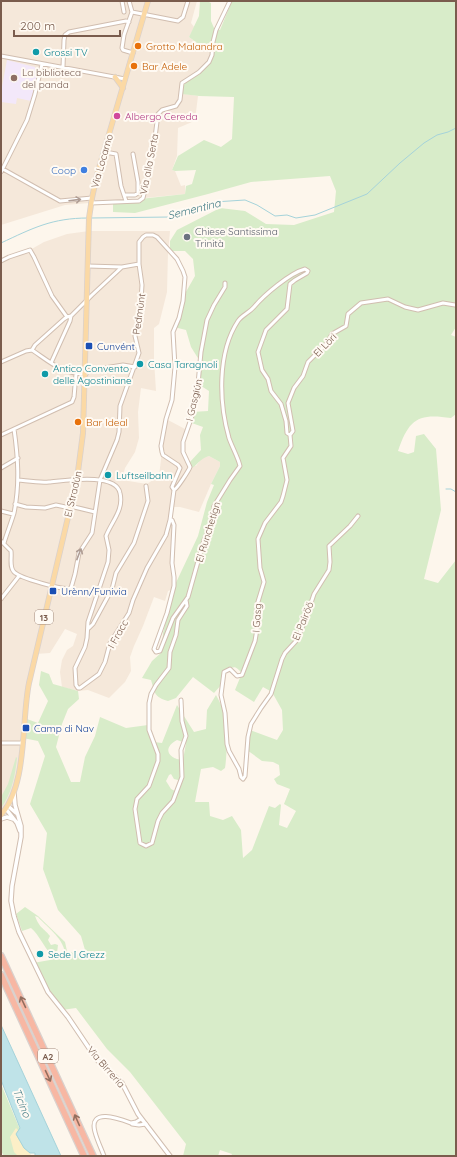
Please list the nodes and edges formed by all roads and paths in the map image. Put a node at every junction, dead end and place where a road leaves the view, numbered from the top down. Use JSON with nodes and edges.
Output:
{"nodes":[{"id":1,"x":122,"y":1,"type":"edge"},
{"id":2,"x":129,"y":1,"type":"edge"},
{"id":3,"x":148,"y":1,"type":"edge"},
{"id":4,"x":188,"y":1,"type":"edge"},
{"id":5,"x":230,"y":1,"type":"edge"},
{"id":6,"x":124,"y":12,"type":"dead end"},
{"id":7,"x":132,"y":12,"type":"junction"},
{"id":8,"x":144,"y":14,"type":"junction"},
{"id":9,"x":129,"y":22,"type":"junction"},
{"id":10,"x":133,"y":53,"type":"junction"},
{"id":11,"x":1,"y":56,"type":"edge"},
{"id":12,"x":42,"y":64,"type":"junction"},
{"id":13,"x":63,"y":67,"type":"junction"},
{"id":14,"x":115,"y":77,"type":"junction"},
{"id":15,"x":125,"y":79,"type":"junction"},
{"id":16,"x":123,"y":88,"type":"junction"},
{"id":17,"x":105,"y":152,"type":"junction"},
{"id":18,"x":133,"y":154,"type":"dead end"},
{"id":19,"x":2,"y":170,"type":"edge"},
{"id":20,"x":124,"y":195,"type":"junction"},
{"id":21,"x":126,"y":201,"type":"junction"},
{"id":22,"x":91,"y":203,"type":"junction"},
{"id":23,"x":1,"y":261,"type":"edge"},
{"id":24,"x":139,"y":264,"type":"junction"},
{"id":25,"x":88,"y":266,"type":"junction"},
{"id":26,"x":122,"y":267,"type":"junction"},
{"id":27,"x":225,"y":283,"type":"dead end"},
{"id":28,"x":88,"y":299,"type":"junction"},
{"id":29,"x":455,"y":305,"type":"dead end"},
{"id":30,"x":69,"y":316,"type":"junction"},
{"id":31,"x":32,"y":350,"type":"junction"},
{"id":32,"x":2,"y":360,"type":"edge"},
{"id":33,"x":51,"y":363,"type":"junction"},
{"id":34,"x":135,"y":367,"type":"junction"},
{"id":35,"x":86,"y":373,"type":"junction"},
{"id":36,"x":76,"y":374,"type":"junction"},
{"id":37,"x":14,"y":428,"type":"junction"},
{"id":38,"x":289,"y":434,"type":"junction"},
{"id":39,"x":1,"y":435,"type":"edge"},
{"id":40,"x":18,"y":458,"type":"junction"},
{"id":41,"x":1,"y":468,"type":"edge"},
{"id":42,"x":77,"y":479,"type":"junction"},
{"id":43,"x":18,"y":480,"type":"junction"},
{"id":44,"x":100,"y":480,"type":"junction"},
{"id":45,"x":146,"y":486,"type":"dead end"},
{"id":46,"x":174,"y":490,"type":"junction"},
{"id":47,"x":15,"y":504,"type":"junction"},
{"id":48,"x":70,"y":507,"type":"junction"},
{"id":49,"x":1,"y":511,"type":"edge"},
{"id":50,"x":95,"y":512,"type":"junction"},
{"id":51,"x":13,"y":514,"type":"junction"},
{"id":52,"x":358,"y":516,"type":"dead end"},
{"id":53,"x":170,"y":520,"type":"junction"},
{"id":54,"x":2,"y":542,"type":"edge"},
{"id":55,"x":19,"y":576,"type":"junction"},
{"id":56,"x":52,"y":586,"type":"junction"},
{"id":57,"x":1,"y":599,"type":"edge"},
{"id":58,"x":186,"y":600,"type":"junction"},
{"id":59,"x":89,"y":628,"type":"junction"},
{"id":60,"x":181,"y":700,"type":"dead end"},
{"id":61,"x":1,"y":743,"type":"edge"},
{"id":62,"x":22,"y":743,"type":"junction"},
{"id":63,"x":243,"y":779,"type":"joint"},
{"id":64,"x":14,"y":793,"type":"junction"},
{"id":65,"x":7,"y":807,"type":"junction"},
{"id":66,"x":1,"y":815,"type":"edge"},
{"id":67,"x":19,"y":818,"type":"junction"},
{"id":68,"x":1,"y":819,"type":"edge"},
{"id":69,"x":14,"y":819,"type":"junction"},
{"id":70,"x":21,"y":837,"type":"junction"},
{"id":71,"x":1,"y":956,"type":"edge"},
{"id":72,"x":1,"y":975,"type":"edge"},
{"id":73,"x":142,"y":1119,"type":"junction"},
{"id":74,"x":131,"y":1123,"type":"junction"},
{"id":75,"x":146,"y":1124,"type":"junction"},
{"id":76,"x":84,"y":1156,"type":"edge"},
{"id":77,"x":93,"y":1156,"type":"edge"},
{"id":78,"x":104,"y":1156,"type":"edge"},
{"id":79,"x":170,"y":1156,"type":"edge"}],
"edges":[{"from":1,"to":6,"type":"street"},
{"from":2,"to":7,"type":"street"},
{"from":3,"to":8,"type":"main road","name":"Via Locarno","number":"13"},
{"from":4,"to":8,"type":"street"},
{"from":5,"to":21,"type":"street","name":"Via alla Serta"},
{"from":7,"to":8,"type":"street"},
{"from":7,"to":9,"type":"street"},
{"from":8,"to":10,"type":"main road","name":"Via Locarno","number":"13"},
{"from":9,"to":10,"type":"street"},
{"from":9,"to":13,"type":"street"},
{"from":10,"to":15,"type":"main road","name":"Via Locarno","number":"13"},
{"from":11,"to":12,"type":"street"},
{"from":12,"to":13,"type":"street"},
{"from":12,"to":19,"type":"street"},
{"from":13,"to":14,"type":"street"},
{"from":14,"to":15,"type":"street"},
{"from":14,"to":16,"type":"main road"},
{"from":15,"to":16,"type":"main road","name":"Via Locarno","number":"13"},
{"from":16,"to":17,"type":"main road","name":"Via Locarno","number":"13"},
{"from":17,"to":20,"type":"street","name":"Via alla Serta"},
{"from":17,"to":22,"type":"main road","name":"Via Locarno","number":"13"},
{"from":18,"to":20,"type":"street"},
{"from":19,"to":22,"type":"street","name":"Via alla Serta","one_way":true},
{"from":20,"to":21,"type":"street","name":"Via alla Serta"},
{"from":21,"to":22,"type":"street","name":"Via alla Serta"},
{"from":22,"to":25,"type":"main road","name":"El Stradún","number":"13"},
{"from":23,"to":30,"type":"street"},
{"from":24,"to":26,"type":"street"},
{"from":24,"to":34,"type":"street","name":"Pedmúnt"},
{"from":24,"to":46,"type":"street","name":"Pedmúnt"},
{"from":25,"to":26,"type":"street"},
{"from":25,"to":28,"type":"main road","name":"El Stradún","number":"13"},
{"from":26,"to":28,"type":"street"},
{"from":27,"to":46,"type":"street","name":"I Gasgiún"},
{"from":28,"to":30,"type":"street"},
{"from":28,"to":35,"type":"main road","name":"El Stradún","number":"13"},
{"from":29,"to":38,"type":"street","name":"El Lòri"},
{"from":30,"to":31,"type":"street"},
{"from":30,"to":33,"type":"street"},
{"from":31,"to":32,"type":"street"},
{"from":31,"to":33,"type":"street"},
{"from":33,"to":36,"type":"street"},
{"from":34,"to":35,"type":"street"},
{"from":34,"to":44,"type":"street","name":"Pedmúnt"},
{"from":35,"to":36,"type":"street"},
{"from":35,"to":42,"type":"main road","name":"El Stradún","number":"13"},
{"from":36,"to":37,"type":"street"},
{"from":37,"to":39,"type":"street"},
{"from":37,"to":40,"type":"street"},
{"from":38,"to":58,"type":"street","name":"El Runchetígn"},
{"from":38,"to":63,"type":"street","name":"I Gasg"},
{"from":40,"to":41,"type":"street"},
{"from":40,"to":43,"type":"street"},
{"from":42,"to":43,"type":"street","name":"I Fracc"},
{"from":42,"to":44,"type":"street","name":"I Fracc"},
{"from":42,"to":48,"type":"main road","name":"El Stradún","number":"13"},
{"from":43,"to":47,"type":"street"},
{"from":44,"to":50,"type":"street","name":"Pedmúnt"},
{"from":44,"to":59,"type":"street","name":"I Fracc"},
{"from":45,"to":59,"type":"street"},
{"from":46,"to":53,"type":"street"},
{"from":47,"to":48,"type":"street"},
{"from":47,"to":51,"type":"street"},
{"from":48,"to":50,"type":"street"},
{"from":48,"to":56,"type":"main road","name":"El Stradún","number":"13"},
{"from":49,"to":51,"type":"street"},
{"from":56,"to":50,"type":"street","name":"Pedmúnt","one_way":true},
{"from":51,"to":54,"type":"street"},
{"from":52,"to":63,"type":"street","name":"El Pairöö"},
{"from":53,"to":58,"type":"street"},
{"from":53,"to":59,"type":"street","name":"I Fracc"},
{"from":54,"to":55,"type":"street"},
{"from":55,"to":56,"type":"street"},
{"from":55,"to":57,"type":"street"},
{"from":56,"to":62,"type":"main road","name":"El Stradún","number":"13"},
{"from":58,"to":60,"type":"street"},
{"from":61,"to":62,"type":"street"},
{"from":62,"to":64,"type":"main road","name":"El Stradún","number":"13"},
{"from":64,"to":65,"type":"main road","number":"13"},
{"from":64,"to":67,"type":"street"},
{"from":65,"to":66,"type":"main road","number":"13"},
{"from":65,"to":67,"type":"street"},
{"from":65,"to":69,"type":"street"},
{"from":67,"to":70,"type":"street"},
{"from":68,"to":69,"type":"street"},
{"from":69,"to":70,"type":"street"},
{"from":70,"to":73,"type":"street","name":"Via Birreria"},
{"from":77,"to":71,"type":"highway","number":"A2","one_way":true},
{"from":72,"to":76,"type":"highway","number":"A2","one_way":true},
{"from":73,"to":74,"type":"street"},
{"from":73,"to":75,"type":"street","name":"Via Birreria"},
{"from":74,"to":75,"type":"street"},
{"from":74,"to":78,"type":"street"},
{"from":75,"to":79,"type":"street","name":"Via Birreria"}]}
